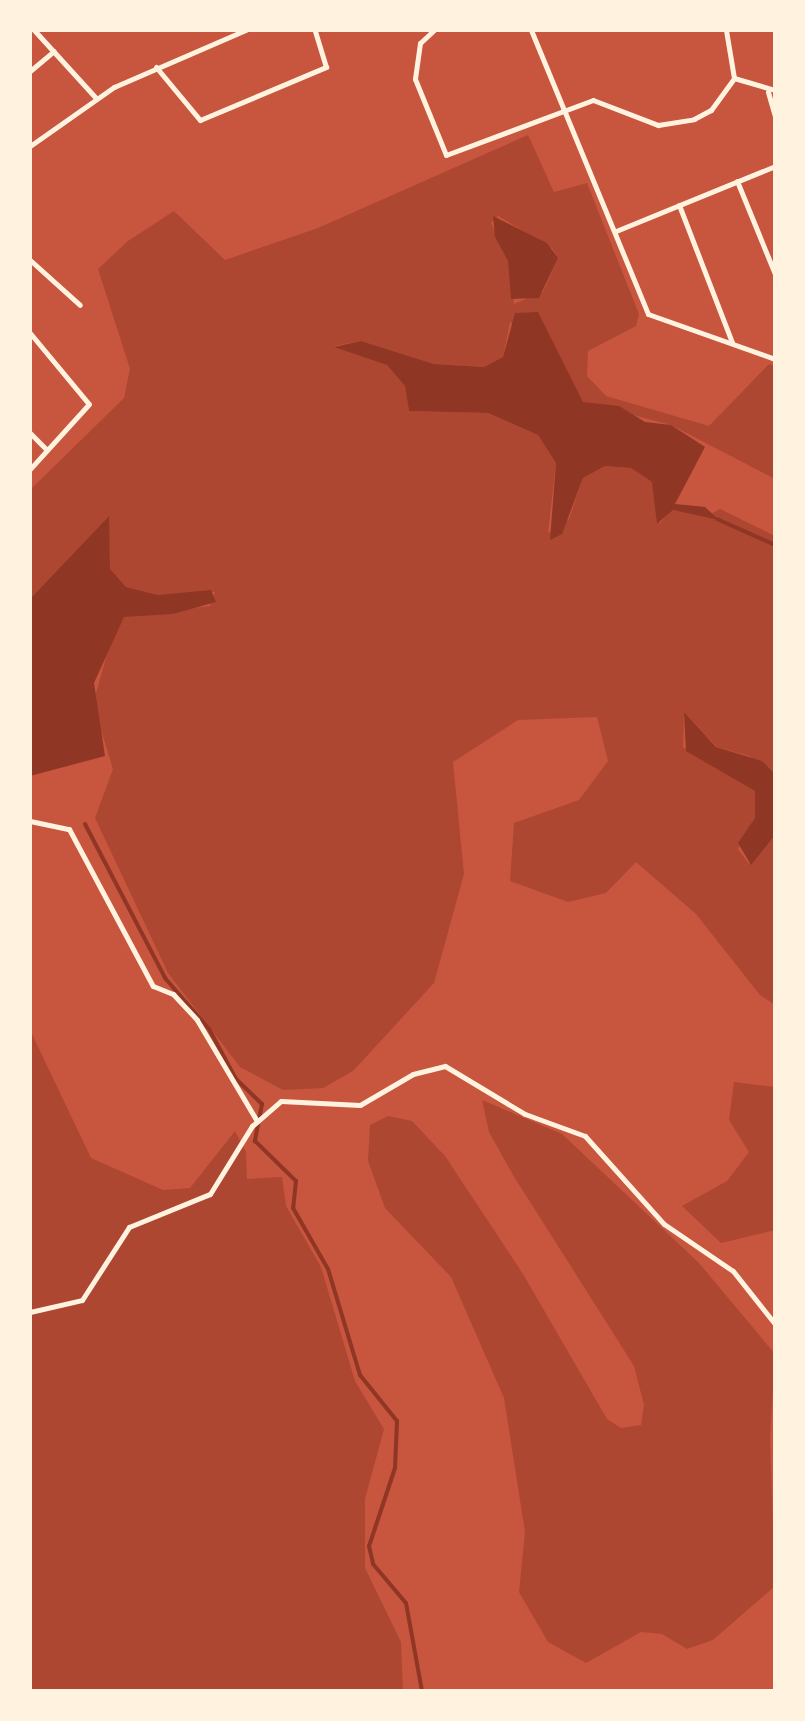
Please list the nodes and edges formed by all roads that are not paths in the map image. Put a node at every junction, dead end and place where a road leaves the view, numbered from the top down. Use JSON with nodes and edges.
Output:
{"nodes":[{"id":1,"x":34,"y":30,"type":"edge"},
{"id":2,"x":246,"y":30,"type":"edge"},
{"id":3,"x":315,"y":30,"type":"edge"},
{"id":4,"x":434,"y":30,"type":"edge"},
{"id":5,"x":532,"y":30,"type":"edge"},
{"id":6,"x":726,"y":30,"type":"edge"},
{"id":7,"x":54,"y":52,"type":"junction"},
{"id":8,"x":156,"y":67,"type":"junction"},
{"id":9,"x":30,"y":70,"type":"edge"},
{"id":10,"x":734,"y":78,"type":"junction"},
{"id":11,"x":772,"y":91,"type":"edge"},
{"id":12,"x":95,"y":97,"type":"junction"},
{"id":13,"x":564,"y":106,"type":"junction"},
{"id":14,"x":775,"y":116,"type":"edge"},
{"id":15,"x":30,"y":146,"type":"edge"},
{"id":16,"x":775,"y":166,"type":"edge"},
{"id":17,"x":737,"y":181,"type":"junction"},
{"id":18,"x":679,"y":205,"type":"junction"},
{"id":19,"x":615,"y":232,"type":"junction"},
{"id":20,"x":30,"y":260,"type":"edge"},
{"id":21,"x":775,"y":274,"type":"edge"},
{"id":22,"x":80,"y":305,"type":"dead end"},
{"id":23,"x":30,"y":334,"type":"edge"},
{"id":24,"x":733,"y":343,"type":"junction"},
{"id":25,"x":775,"y":358,"type":"edge"},
{"id":26,"x":30,"y":432,"type":"edge"},
{"id":27,"x":47,"y":450,"type":"junction"},
{"id":28,"x":30,"y":469,"type":"edge"},
{"id":29,"x":30,"y":821,"type":"edge"},
{"id":30,"x":257,"y":1121,"type":"junction"},
{"id":31,"x":30,"y":1312,"type":"edge"},
{"id":32,"x":775,"y":1324,"type":"edge"}],
"edges":[{"from":1,"to":7,"type":"street"},
{"from":2,"to":8,"type":"street"},
{"from":3,"to":8,"type":"street"},
{"from":4,"to":13,"type":"street"},
{"from":5,"to":13,"type":"street"},
{"from":6,"to":10,"type":"street"},
{"from":7,"to":9,"type":"street"},
{"from":7,"to":12,"type":"street"},
{"from":8,"to":12,"type":"street"},
{"from":10,"to":11,"type":"street"},
{"from":10,"to":13,"type":"street"},
{"from":11,"to":14,"type":"street"},
{"from":12,"to":15,"type":"street"},
{"from":13,"to":19,"type":"street"},
{"from":16,"to":17,"type":"street"},
{"from":17,"to":18,"type":"street"},
{"from":17,"to":21,"type":"street"},
{"from":18,"to":19,"type":"street"},
{"from":18,"to":24,"type":"street"},
{"from":19,"to":24,"type":"street"},
{"from":20,"to":22,"type":"street"},
{"from":23,"to":27,"type":"street"},
{"from":24,"to":25,"type":"street"},
{"from":26,"to":27,"type":"street"},
{"from":27,"to":28,"type":"street"},
{"from":29,"to":30,"type":"street"},
{"from":30,"to":31,"type":"street"},
{"from":30,"to":32,"type":"street"}]}
